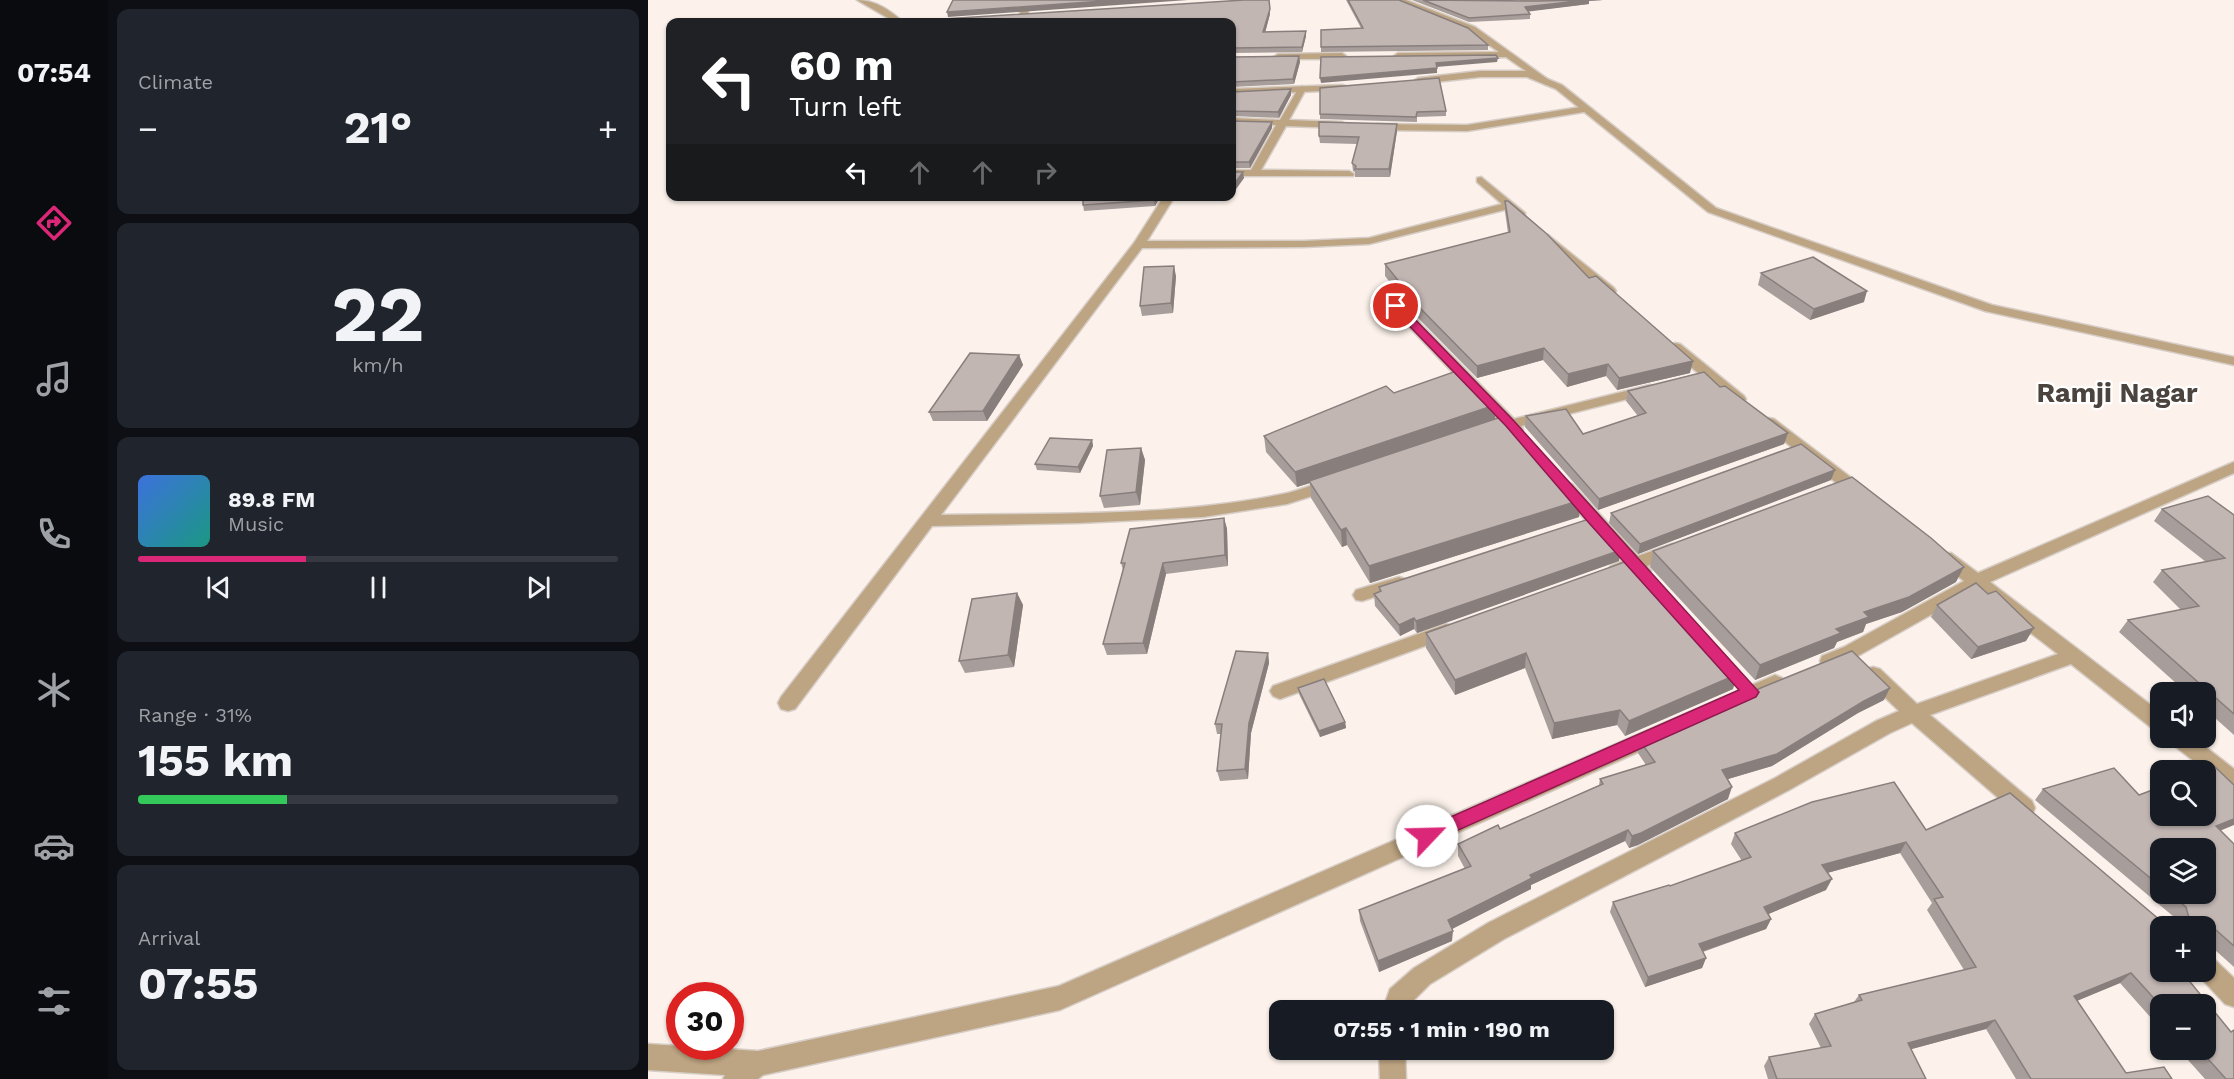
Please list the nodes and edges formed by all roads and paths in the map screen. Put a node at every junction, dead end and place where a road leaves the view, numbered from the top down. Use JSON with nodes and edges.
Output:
{"nodes":[{"id":1,"x":861,"y":0,"type":"edge"},
{"id":2,"x":1027,"y":0,"type":"edge"},
{"id":3,"x":1399,"y":0,"type":"edge"},
{"id":4,"x":1524,"y":0,"type":"edge"},
{"id":5,"x":1542,"y":0,"type":"edge"},
{"id":6,"x":1036,"y":16,"type":"edge"},
{"id":7,"x":893,"y":18,"type":"edge"},
{"id":8,"x":1024,"y":18,"type":"edge"},
{"id":9,"x":1030,"y":18,"type":"edge"},
{"id":10,"x":1508,"y":54,"type":"junction"},
{"id":11,"x":1347,"y":56,"type":"edge"},
{"id":12,"x":1393,"y":56,"type":"edge"},
{"id":13,"x":1266,"y":57,"type":"edge"},
{"id":14,"x":1410,"y":82,"type":"edge"},
{"id":15,"x":1549,"y":83,"type":"junction"},
{"id":16,"x":1356,"y":87,"type":"edge"},
{"id":17,"x":1302,"y":89,"type":"junction"},
{"id":18,"x":1236,"y":92,"type":"edge"},
{"id":19,"x":1587,"y":109,"type":"junction"},
{"id":20,"x":1236,"y":121,"type":"edge"},
{"id":21,"x":1282,"y":123,"type":"junction"},
{"id":22,"x":1350,"y":126,"type":"edge"},
{"id":23,"x":1361,"y":126,"type":"edge"},
{"id":24,"x":1236,"y":173,"type":"edge"},
{"id":25,"x":1254,"y":173,"type":"junction"},
{"id":26,"x":1349,"y":174,"type":"dead end"},
{"id":27,"x":1481,"y":180,"type":"dead end"},
{"id":28,"x":1167,"y":201,"type":"edge"},
{"id":29,"x":1510,"y":205,"type":"junction"},
{"id":30,"x":1138,"y":245,"type":"junction"},
{"id":31,"x":1618,"y":298,"type":"edge"},
{"id":32,"x":1396,"y":306,"type":"dead end"},
{"id":33,"x":1663,"y":336,"type":"edge"},
{"id":34,"x":2234,"y":361,"type":"edge"},
{"id":35,"x":1661,"y":386,"type":"edge"},
{"id":36,"x":1510,"y":423,"type":"junction"},
{"id":37,"x":1476,"y":435,"type":"edge"},
{"id":38,"x":1525,"y":441,"type":"edge"},
{"id":39,"x":1800,"y":446,"type":"junction"},
{"id":40,"x":1779,"y":454,"type":"edge"},
{"id":41,"x":2234,"y":467,"type":"edge"},
{"id":42,"x":1556,"y":476,"type":"edge"},
{"id":43,"x":1343,"y":480,"type":"edge"},
{"id":44,"x":1846,"y":483,"type":"junction"},
{"id":45,"x":1824,"y":491,"type":"edge"},
{"id":46,"x":1874,"y":504,"type":"edge"},
{"id":47,"x":1616,"y":512,"type":"edge"},
{"id":48,"x":927,"y":522,"type":"junction"},
{"id":49,"x":1588,"y":522,"type":"junction"},
{"id":50,"x":1690,"y":542,"type":"edge"},
{"id":51,"x":1930,"y":546,"type":"edge"},
{"id":52,"x":1635,"y":564,"type":"junction"},
{"id":53,"x":1602,"y":575,"type":"edge"},
{"id":54,"x":1417,"y":577,"type":"edge"},
{"id":55,"x":1650,"y":581,"type":"edge"},
{"id":56,"x":1977,"y":581,"type":"junction"},
{"id":57,"x":1362,"y":595,"type":"dead end"},
{"id":58,"x":1457,"y":627,"type":"edge"},
{"id":59,"x":1850,"y":652,"type":"junction"},
{"id":60,"x":2073,"y":656,"type":"junction"},
{"id":61,"x":1280,"y":691,"type":"dead end"},
{"id":62,"x":788,"y":704,"type":"dead end"},
{"id":63,"x":1914,"y":713,"type":"junction"},
{"id":64,"x":2150,"y":715,"type":"edge"},
{"id":65,"x":2192,"y":748,"type":"edge"},
{"id":66,"x":2234,"y":781,"type":"edge"},
{"id":67,"x":2039,"y":820,"type":"edge"},
{"id":68,"x":2216,"y":977,"type":"edge"},
{"id":69,"x":2234,"y":995,"type":"edge"},
{"id":70,"x":1398,"y":1000,"type":"edge"},
{"id":71,"x":648,"y":1058,"type":"edge"},
{"id":72,"x":1392,"y":1060,"type":"edge"},
{"id":73,"x":758,"y":1064,"type":"junction"},
{"id":74,"x":736,"y":1079,"type":"edge"},
{"id":75,"x":1393,"y":1079,"type":"edge"}],
"edges":[{"from":1,"to":7,"type":"street"},
{"from":2,"to":8,"type":"street"},
{"from":3,"to":10,"type":"street"},
{"from":4,"to":5,"type":"street"},
{"from":6,"to":9,"type":"street"},
{"from":10,"to":12,"type":"street"},
{"from":10,"to":15,"type":"street"},
{"from":11,"to":13,"type":"street"},
{"from":14,"to":15,"type":"street"},
{"from":15,"to":19,"type":"street"},
{"from":16,"to":17,"type":"street"},
{"from":17,"to":18,"type":"street"},
{"from":17,"to":21,"type":"street"},
{"from":19,"to":23,"type":"street"},
{"from":19,"to":34,"type":"street"},
{"from":20,"to":21,"type":"street"},
{"from":21,"to":22,"type":"street"},
{"from":21,"to":25,"type":"street"},
{"from":24,"to":25,"type":"street"},
{"from":25,"to":26,"type":"street"},
{"from":27,"to":29,"type":"street"},
{"from":28,"to":30,"type":"street"},
{"from":29,"to":30,"type":"street"},
{"from":29,"to":31,"type":"street"},
{"from":30,"to":48,"type":"street"},
{"from":32,"to":36,"type":"street"},
{"from":33,"to":39,"type":"street"},
{"from":35,"to":36,"type":"street"},
{"from":36,"to":37,"type":"street"},
{"from":36,"to":38,"type":"street"},
{"from":39,"to":40,"type":"street"},
{"from":39,"to":44,"type":"street"},
{"from":41,"to":56,"type":"street"},
{"from":42,"to":49,"type":"street"},
{"from":43,"to":48,"type":"street"},
{"from":44,"to":45,"type":"street"},
{"from":44,"to":46,"type":"street"},
{"from":47,"to":49,"type":"street"},
{"from":48,"to":62,"type":"street"},
{"from":49,"to":52,"type":"street"},
{"from":50,"to":52,"type":"street"},
{"from":51,"to":56,"type":"street"},
{"from":52,"to":53,"type":"street"},
{"from":52,"to":55,"type":"street"},
{"from":54,"to":57,"type":"street"},
{"from":56,"to":59,"type":"street"},
{"from":56,"to":60,"type":"street"},
{"from":58,"to":61,"type":"street"},
{"from":59,"to":63,"type":"street"},
{"from":59,"to":73,"type":"street"},
{"from":60,"to":63,"type":"street"},
{"from":60,"to":64,"type":"street"},
{"from":63,"to":67,"type":"street"},
{"from":63,"to":70,"type":"street"},
{"from":65,"to":66,"type":"street"},
{"from":68,"to":69,"type":"street"},
{"from":71,"to":73,"type":"street"},
{"from":72,"to":75,"type":"street"},
{"from":73,"to":74,"type":"street"}]}
